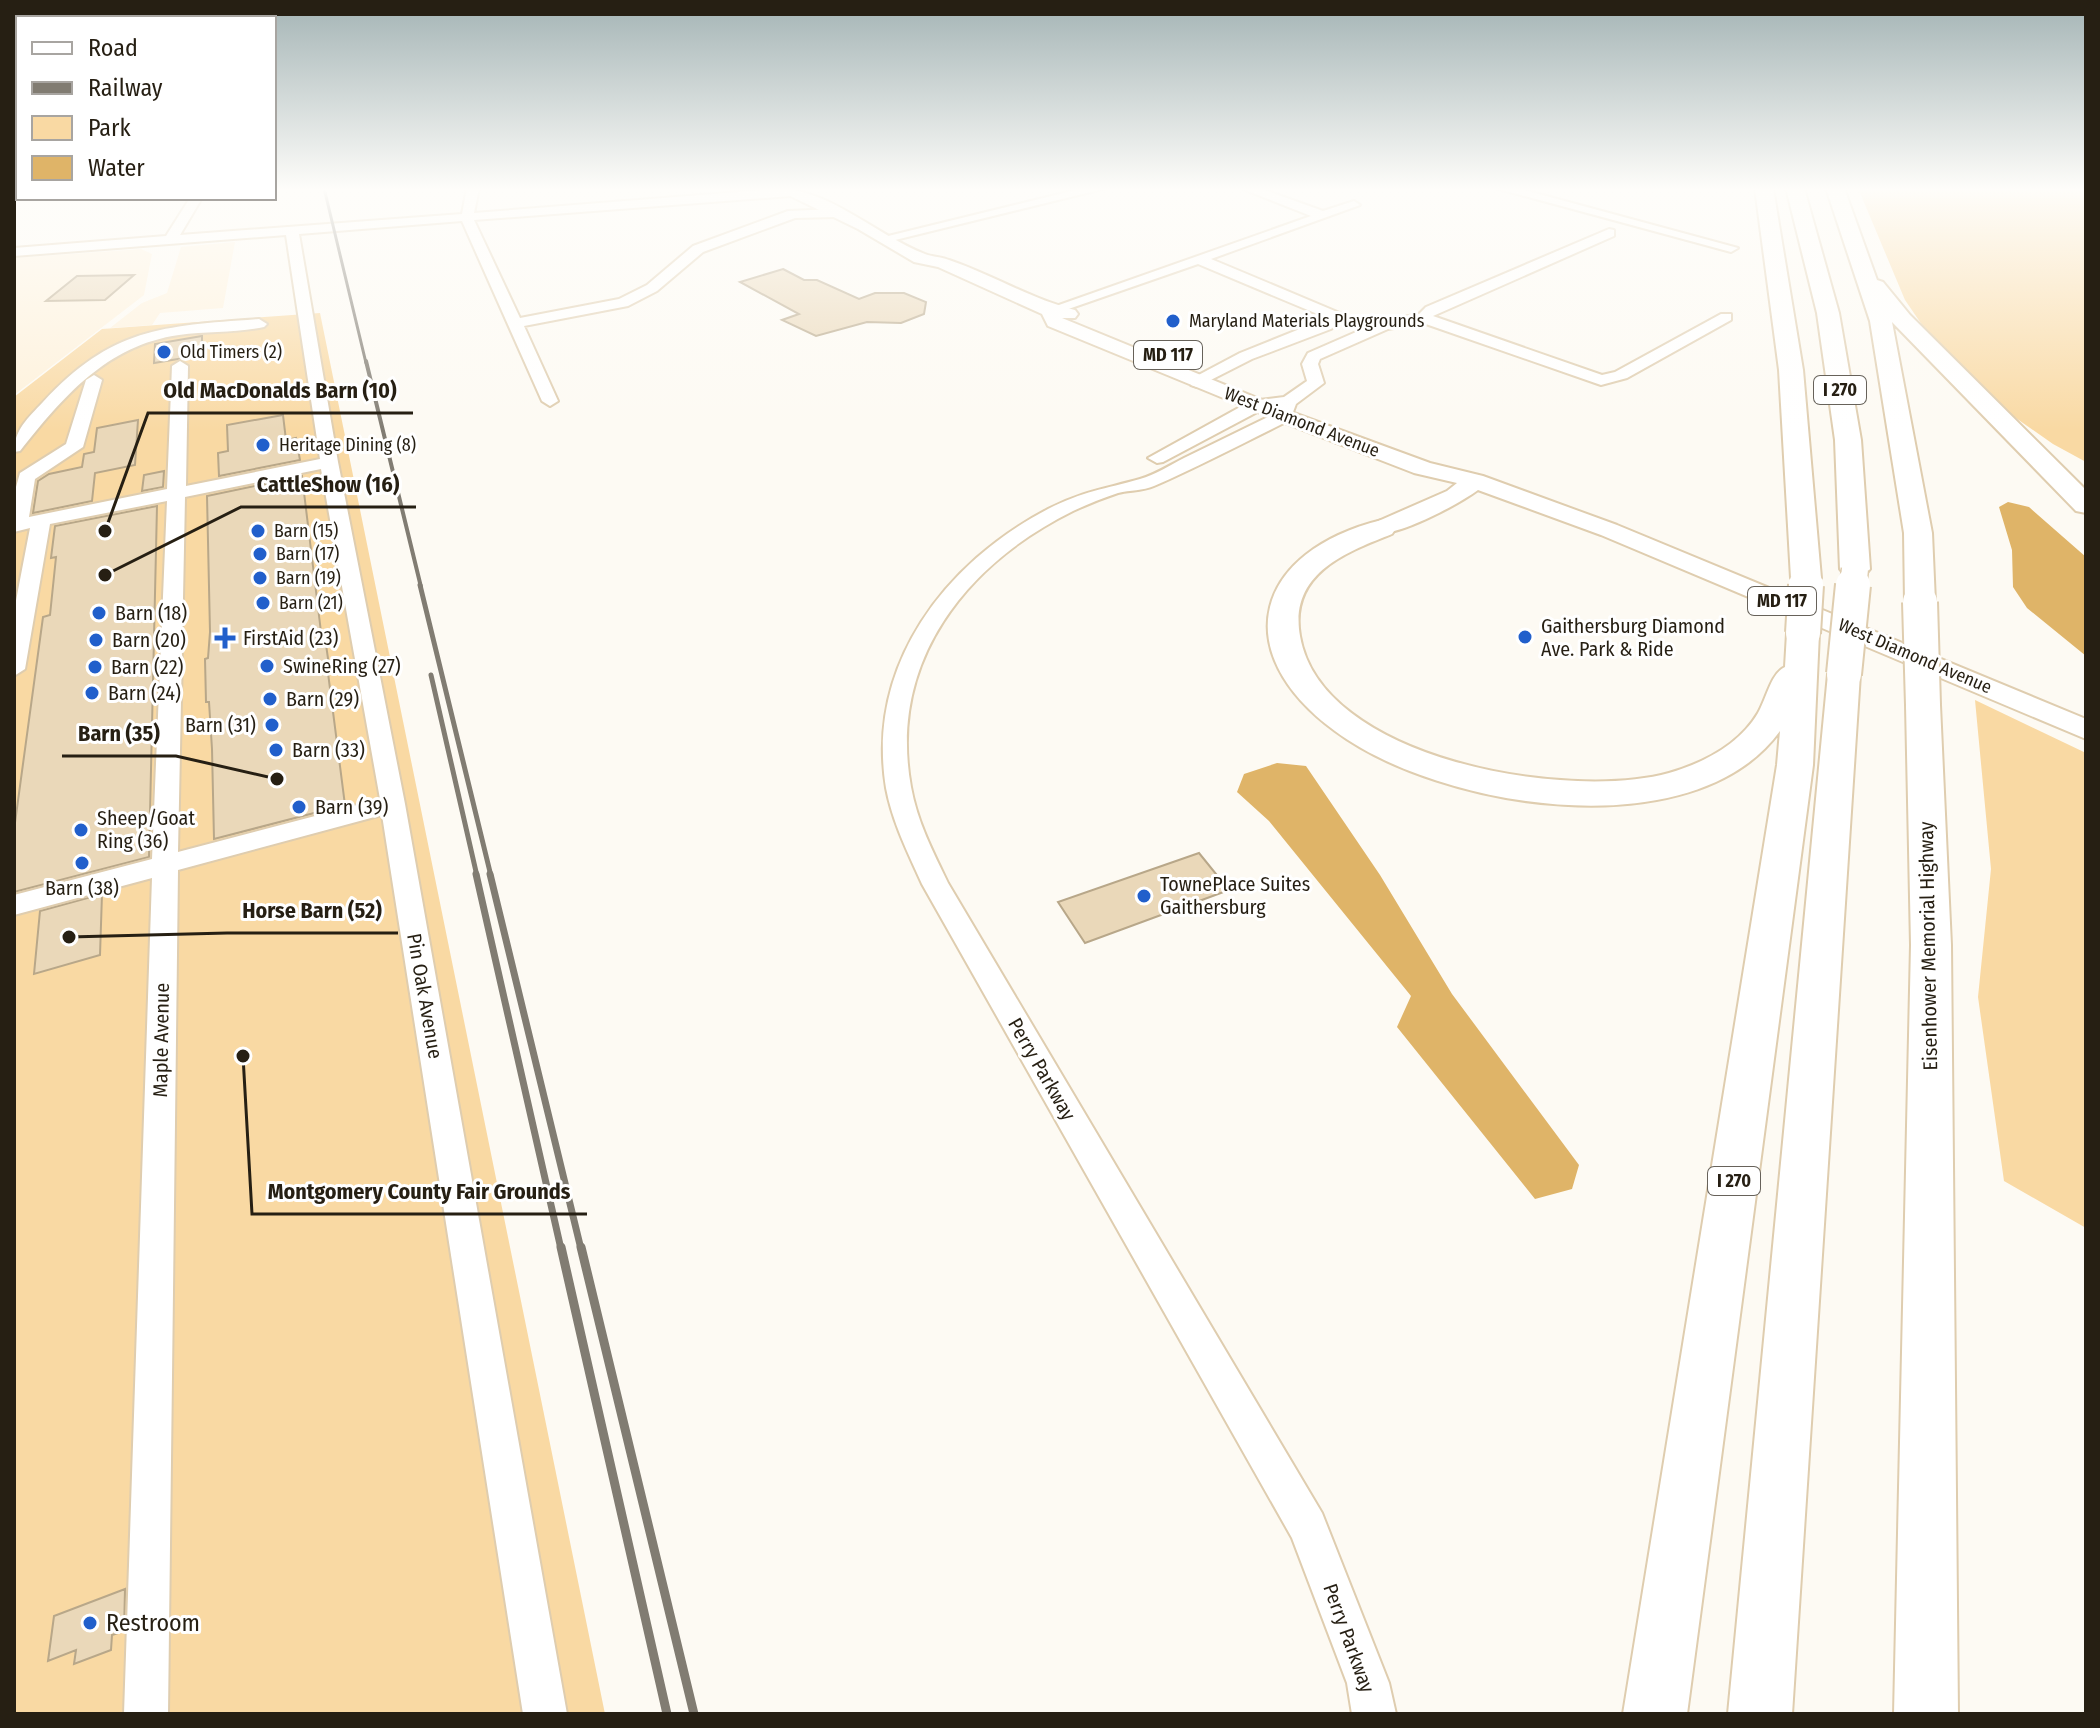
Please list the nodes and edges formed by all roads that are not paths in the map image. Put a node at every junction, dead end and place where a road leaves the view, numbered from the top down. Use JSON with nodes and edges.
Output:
{"nodes":[{"id":1,"x":298,"y":269,"type":"edge"},
{"id":2,"x":491,"y":269,"type":"edge"},
{"id":3,"x":674,"y":269,"type":"edge"},
{"id":4,"x":955,"y":269,"type":"edge"},
{"id":5,"x":1174,"y":269,"type":"edge"},
{"id":6,"x":1222,"y":269,"type":"edge"},
{"id":7,"x":1527,"y":269,"type":"edge"},
{"id":8,"x":1776,"y":269,"type":"edge"},
{"id":9,"x":1801,"y":269,"type":"edge"},
{"id":10,"x":1816,"y":269,"type":"edge"},
{"id":11,"x":1864,"y":271,"type":"joint"},
{"id":12,"x":1049,"y":311,"type":"junction"},
{"id":13,"x":1726,"y":317,"type":"dead end"},
{"id":14,"x":1424,"y":318,"type":"junction"},
{"id":15,"x":517,"y":323,"type":"junction"},
{"id":16,"x":259,"y":324,"type":"dead end"},
{"id":17,"x":180,"y":366,"type":"dead end"},
{"id":18,"x":1204,"y":377,"type":"junction"},
{"id":19,"x":94,"y":380,"type":"dead end"},
{"id":20,"x":550,"y":401,"type":"dead end"},
{"id":21,"x":1257,"y":405,"type":"junction"},
{"id":22,"x":1286,"y":409,"type":"junction"},
{"id":23,"x":14,"y":447,"type":"edge"},
{"id":24,"x":1797,"y":448,"type":"junction"},
{"id":25,"x":329,"y":462,"type":"junction"},
{"id":26,"x":1475,"y":481,"type":"junction"},
{"id":27,"x":1119,"y":485,"type":"junction"},
{"id":28,"x":178,"y":492,"type":"junction"},
{"id":29,"x":2086,"y":505,"type":"edge"},
{"id":30,"x":41,"y":520,"type":"junction"},
{"id":31,"x":16,"y":525,"type":"edge"},
{"id":32,"x":1382,"y":528,"type":"joint"},
{"id":33,"x":1802,"y":640,"type":"junction"},
{"id":34,"x":14,"y":669,"type":"edge"},
{"id":35,"x":2086,"y":730,"type":"edge"},
{"id":36,"x":393,"y":804,"type":"junction"},
{"id":37,"x":165,"y":866,"type":"junction"},
{"id":38,"x":14,"y":905,"type":"edge"},
{"id":39,"x":146,"y":1714,"type":"edge"},
{"id":40,"x":545,"y":1714,"type":"edge"},
{"id":41,"x":1374,"y":1714,"type":"edge"},
{"id":42,"x":1655,"y":1714,"type":"edge"},
{"id":43,"x":1760,"y":1714,"type":"edge"},
{"id":44,"x":1926,"y":1714,"type":"edge"}],
"edges":[{"from":1,"to":25,"type":"street","name":"Pin Oak Avenue"},
{"from":2,"to":15,"type":"street"},
{"from":3,"to":15,"type":"street"},
{"from":4,"to":12,"type":"main road","name":"West Diamond Avenue","number":"MD 117"},
{"from":5,"to":12,"type":"street"},
{"from":6,"to":18,"type":"street"},
{"from":7,"to":14,"type":"street","name":"West Diamond Avenue"},
{"from":8,"to":24,"type":"highway","number":"I 270"},
{"from":9,"to":24,"type":"highway"},
{"from":10,"to":43,"type":"highway","number":"I 270","bridge":true},
{"from":11,"to":29,"type":"highway"},
{"from":11,"to":44,"type":"highway","name":"Eisenhower Memorial Highway","number":"I 270","bridge":true},
{"from":12,"to":18,"type":"main road","name":"West Diamond Avenue","number":"MD 117"},
{"from":13,"to":14,"type":"street"},
{"from":14,"to":22,"type":"street","name":"West Diamond Avenue"},
{"from":15,"to":20,"type":"street"},
{"from":16,"to":23,"type":"street"},
{"from":17,"to":28,"type":"street","name":"Maple Avenue"},
{"from":18,"to":21,"type":"main road","name":"West Diamond Avenue","number":"MD 117"},
{"from":18,"to":22,"type":"main road","name":"West Diamond Avenue","number":"MD 117"},
{"from":19,"to":31,"type":"street"},
{"from":21,"to":22,"type":"main road","name":"West Diamond Avenue","number":"MD 117"},
{"from":21,"to":27,"type":"street","name":"Perry Parkway"},
{"from":22,"to":26,"type":"main road","name":"West Diamond Avenue","number":"MD 117"},
{"from":22,"to":27,"type":"street","name":"Perry Parkway"},
{"from":24,"to":33,"type":"highway","number":"I 270","bridge":true},
{"from":25,"to":28,"type":"street"},
{"from":25,"to":36,"type":"street","name":"Pin Oak Avenue"},
{"from":26,"to":32,"type":"main road"},
{"from":26,"to":35,"type":"main road","name":"West Diamond Avenue","number":"MD 117"},
{"from":27,"to":41,"type":"street","name":"Perry Parkway"},
{"from":28,"to":30,"type":"street"},
{"from":28,"to":37,"type":"street","name":"Maple Avenue"},
{"from":30,"to":31,"type":"street"},
{"from":30,"to":34,"type":"street"},
{"from":32,"to":33,"type":"highway"},
{"from":33,"to":42,"type":"highway","number":"I 270"},
{"from":36,"to":37,"type":"street"},
{"from":36,"to":40,"type":"street","name":"Pin Oak Avenue"},
{"from":37,"to":38,"type":"street"},
{"from":37,"to":39,"type":"street","name":"Maple Avenue"}]}
